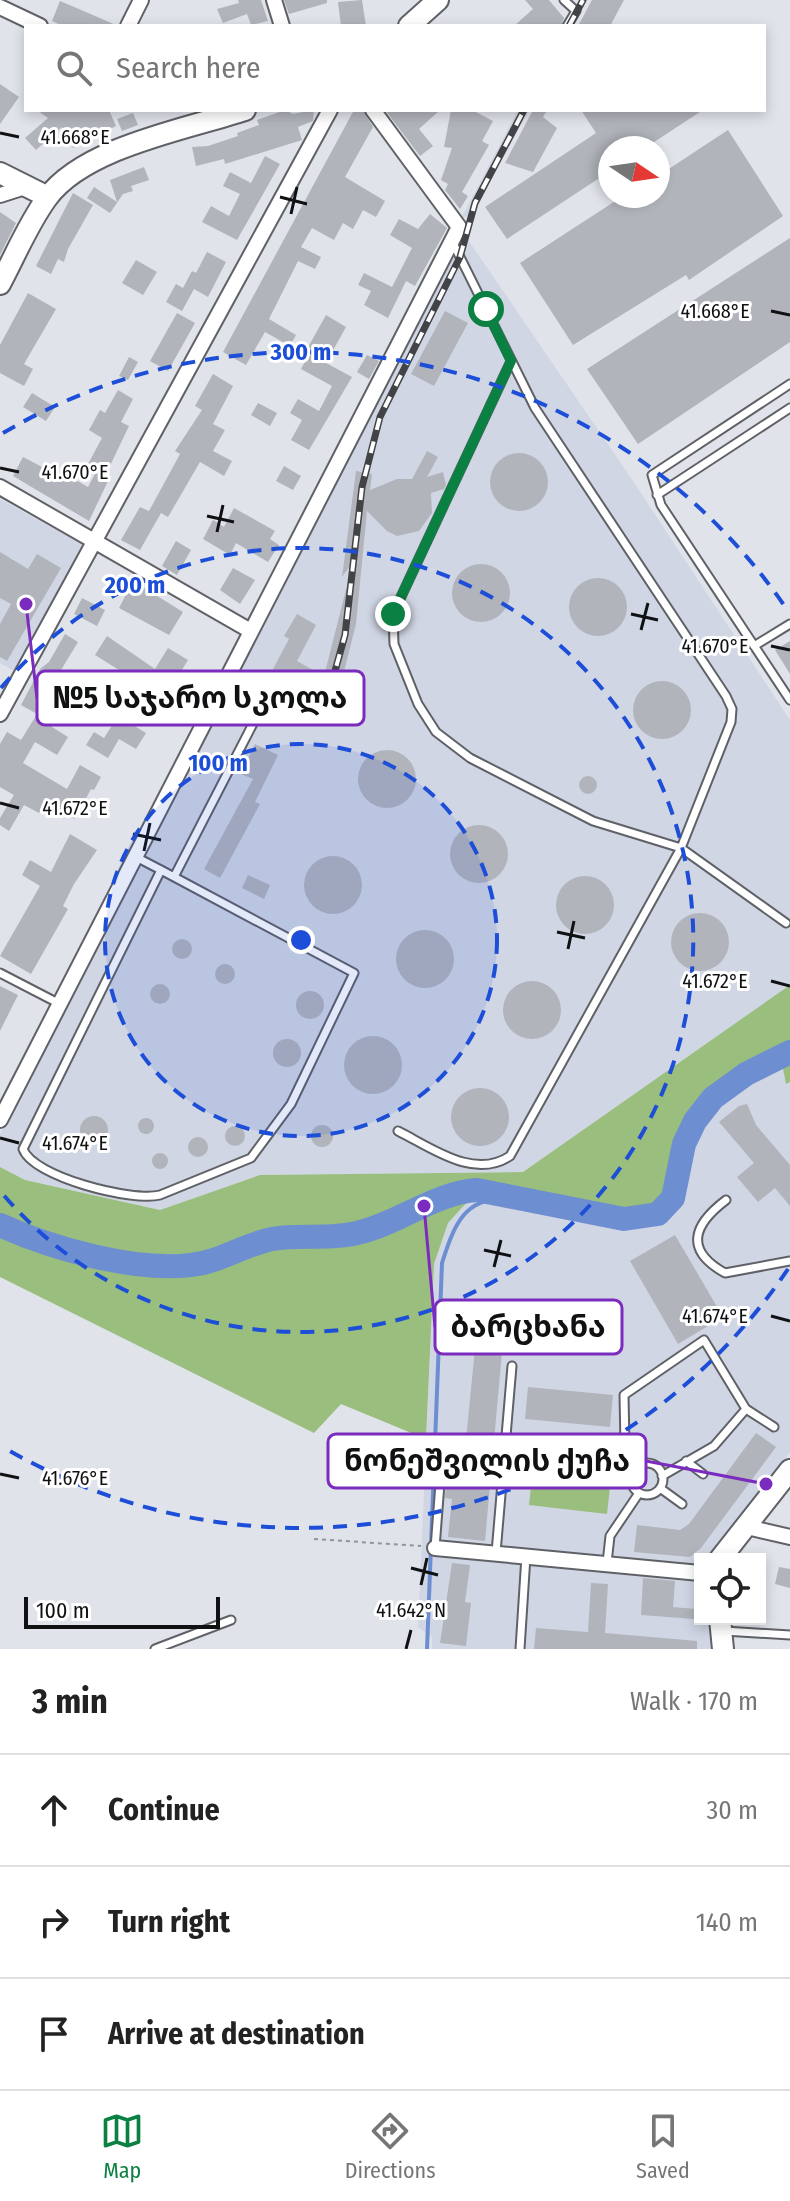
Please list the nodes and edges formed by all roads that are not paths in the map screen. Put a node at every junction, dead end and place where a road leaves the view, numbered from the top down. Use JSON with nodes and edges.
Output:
{"nodes":[{"id":1,"x":141,"y":0,"type":"edge"},
{"id":2,"x":274,"y":0,"type":"edge"},
{"id":3,"x":438,"y":0,"type":"edge"},
{"id":4,"x":564,"y":0,"type":"edge"},
{"id":5,"x":0,"y":7,"type":"edge"},
{"id":6,"x":36,"y":24,"type":"edge"},
{"id":7,"x":129,"y":24,"type":"edge"},
{"id":8,"x":281,"y":24,"type":"edge"},
{"id":9,"x":411,"y":24,"type":"edge"},
{"id":10,"x":568,"y":24,"type":"edge"},
{"id":11,"x":239,"y":112,"type":"edge"},
{"id":12,"x":329,"y":112,"type":"edge"},
{"id":13,"x":374,"y":112,"type":"edge"},
{"id":14,"x":0,"y":173,"type":"edge"},
{"id":15,"x":25,"y":187,"type":"junction"},
{"id":16,"x":0,"y":195,"type":"edge"},
{"id":17,"x":48,"y":197,"type":"junction"},
{"id":18,"x":452,"y":241,"type":"junction"},
{"id":19,"x":0,"y":284,"type":"edge"},
{"id":20,"x":511,"y":361,"type":"junction"},
{"id":21,"x":790,"y":384,"type":"edge"},
{"id":22,"x":779,"y":391,"type":"junction"},
{"id":23,"x":790,"y":408,"type":"edge"},
{"id":24,"x":0,"y":487,"type":"edge"},
{"id":25,"x":657,"y":495,"type":"junction"},
{"id":26,"x":96,"y":542,"type":"junction"},
{"id":27,"x":790,"y":624,"type":"edge"},
{"id":28,"x":249,"y":630,"type":"junction"},
{"id":29,"x":754,"y":646,"type":"junction"},
{"id":30,"x":790,"y":700,"type":"edge"},
{"id":31,"x":260,"y":710,"type":"dead end"},
{"id":32,"x":0,"y":714,"type":"edge"},
{"id":33,"x":681,"y":848,"type":"junction"},
{"id":34,"x":134,"y":856,"type":"junction"},
{"id":35,"x":161,"y":870,"type":"junction"},
{"id":36,"x":174,"y":877,"type":"junction"},
{"id":37,"x":786,"y":923,"type":"dead end"},
{"id":38,"x":0,"y":973,"type":"edge"},
{"id":39,"x":58,"y":1003,"type":"junction"},
{"id":40,"x":0,"y":1120,"type":"edge"},
{"id":41,"x":398,"y":1131,"type":"dead end"},
{"id":42,"x":726,"y":1200,"type":"dead end"},
{"id":43,"x":790,"y":1261,"type":"edge"},
{"id":44,"x":512,"y":1366,"type":"dead end"},
{"id":45,"x":746,"y":1409,"type":"junction"},
{"id":46,"x":774,"y":1427,"type":"dead end"},
{"id":47,"x":505,"y":1439,"type":"junction"},
{"id":48,"x":625,"y":1445,"type":"junction"},
{"id":49,"x":442,"y":1458,"type":"dead end"},
{"id":50,"x":686,"y":1461,"type":"junction"},
{"id":51,"x":639,"y":1465,"type":"junction"},
{"id":52,"x":703,"y":1474,"type":"dead end"},
{"id":53,"x":662,"y":1476,"type":"junction"},
{"id":54,"x":787,"y":1480,"type":"edge"},
{"id":55,"x":660,"y":1488,"type":"junction"},
{"id":56,"x":639,"y":1493,"type":"junction"},
{"id":57,"x":682,"y":1504,"type":"dead end"},
{"id":58,"x":747,"y":1527,"type":"junction"},
{"id":59,"x":790,"y":1537,"type":"edge"},
{"id":60,"x":430,"y":1547,"type":"joint"},
{"id":61,"x":496,"y":1553,"type":"junction"},
{"id":62,"x":725,"y":1553,"type":"edge"},
{"id":63,"x":526,"y":1556,"type":"junction"},
{"id":64,"x":607,"y":1563,"type":"junction"},
{"id":65,"x":694,"y":1572,"type":"edge"},
{"id":66,"x":231,"y":1620,"type":"dead end"},
{"id":67,"x":721,"y":1633,"type":"edge"},
{"id":68,"x":790,"y":1635,"type":"edge"},
{"id":69,"x":155,"y":1649,"type":"edge"},
{"id":70,"x":520,"y":1649,"type":"edge"}],
"edges":[{"from":1,"to":7,"type":"street"},
{"from":2,"to":8,"type":"street"},
{"from":3,"to":9,"type":"main road"},
{"from":4,"to":10,"type":"lane"},
{"from":5,"to":6,"type":"street"},
{"from":11,"to":17,"type":"main road"},
{"from":12,"to":26,"type":"street"},
{"from":13,"to":18,"type":"street"},
{"from":14,"to":15,"type":"main road"},
{"from":15,"to":16,"type":"street"},
{"from":15,"to":17,"type":"main road"},
{"from":17,"to":19,"type":"main road"},
{"from":18,"to":20,"type":"lane"},
{"from":18,"to":28,"type":"street"},
{"from":20,"to":33,"type":"lane"},
{"from":20,"to":33,"type":"lane"},
{"from":21,"to":22,"type":"lane"},
{"from":22,"to":23,"type":"lane"},
{"from":22,"to":25,"type":"lane"},
{"from":23,"to":25,"type":"lane"},
{"from":24,"to":26,"type":"street"},
{"from":25,"to":29,"type":"lane"},
{"from":26,"to":28,"type":"street"},
{"from":26,"to":32,"type":"street"},
{"from":27,"to":29,"type":"lane"},
{"from":28,"to":34,"type":"street"},
{"from":29,"to":30,"type":"lane"},
{"from":31,"to":36,"type":"lane"},
{"from":33,"to":37,"type":"lane"},
{"from":33,"to":41,"type":"lane"},
{"from":34,"to":35,"type":"lane"},
{"from":34,"to":39,"type":"street"},
{"from":35,"to":36,"type":"lane"},
{"from":35,"to":36,"type":"lane"},
{"from":38,"to":39,"type":"lane"},
{"from":39,"to":40,"type":"street"},
{"from":42,"to":43,"type":"lane"},
{"from":44,"to":47,"type":"lane"},
{"from":45,"to":46,"type":"lane"},
{"from":45,"to":48,"type":"lane"},
{"from":45,"to":50,"type":"lane"},
{"from":47,"to":48,"type":"lane"},
{"from":47,"to":61,"type":"lane"},
{"from":48,"to":51,"type":"lane"},
{"from":49,"to":60,"type":"lane"},
{"from":50,"to":52,"type":"lane"},
{"from":50,"to":53,"type":"lane"},
{"from":51,"to":53,"type":"lane"},
{"from":51,"to":56,"type":"lane"},
{"from":53,"to":55,"type":"lane"},
{"from":54,"to":58,"type":"main road"},
{"from":55,"to":56,"type":"lane"},
{"from":55,"to":57,"type":"lane"},
{"from":56,"to":64,"type":"lane"},
{"from":58,"to":59,"type":"street"},
{"from":58,"to":62,"type":"main road"},
{"from":60,"to":61,"type":"street"},
{"from":61,"to":63,"type":"street"},
{"from":63,"to":64,"type":"street"},
{"from":63,"to":70,"type":"lane"},
{"from":64,"to":65,"type":"street"},
{"from":66,"to":69,"type":"lane"},
{"from":67,"to":68,"type":"lane"}]}
